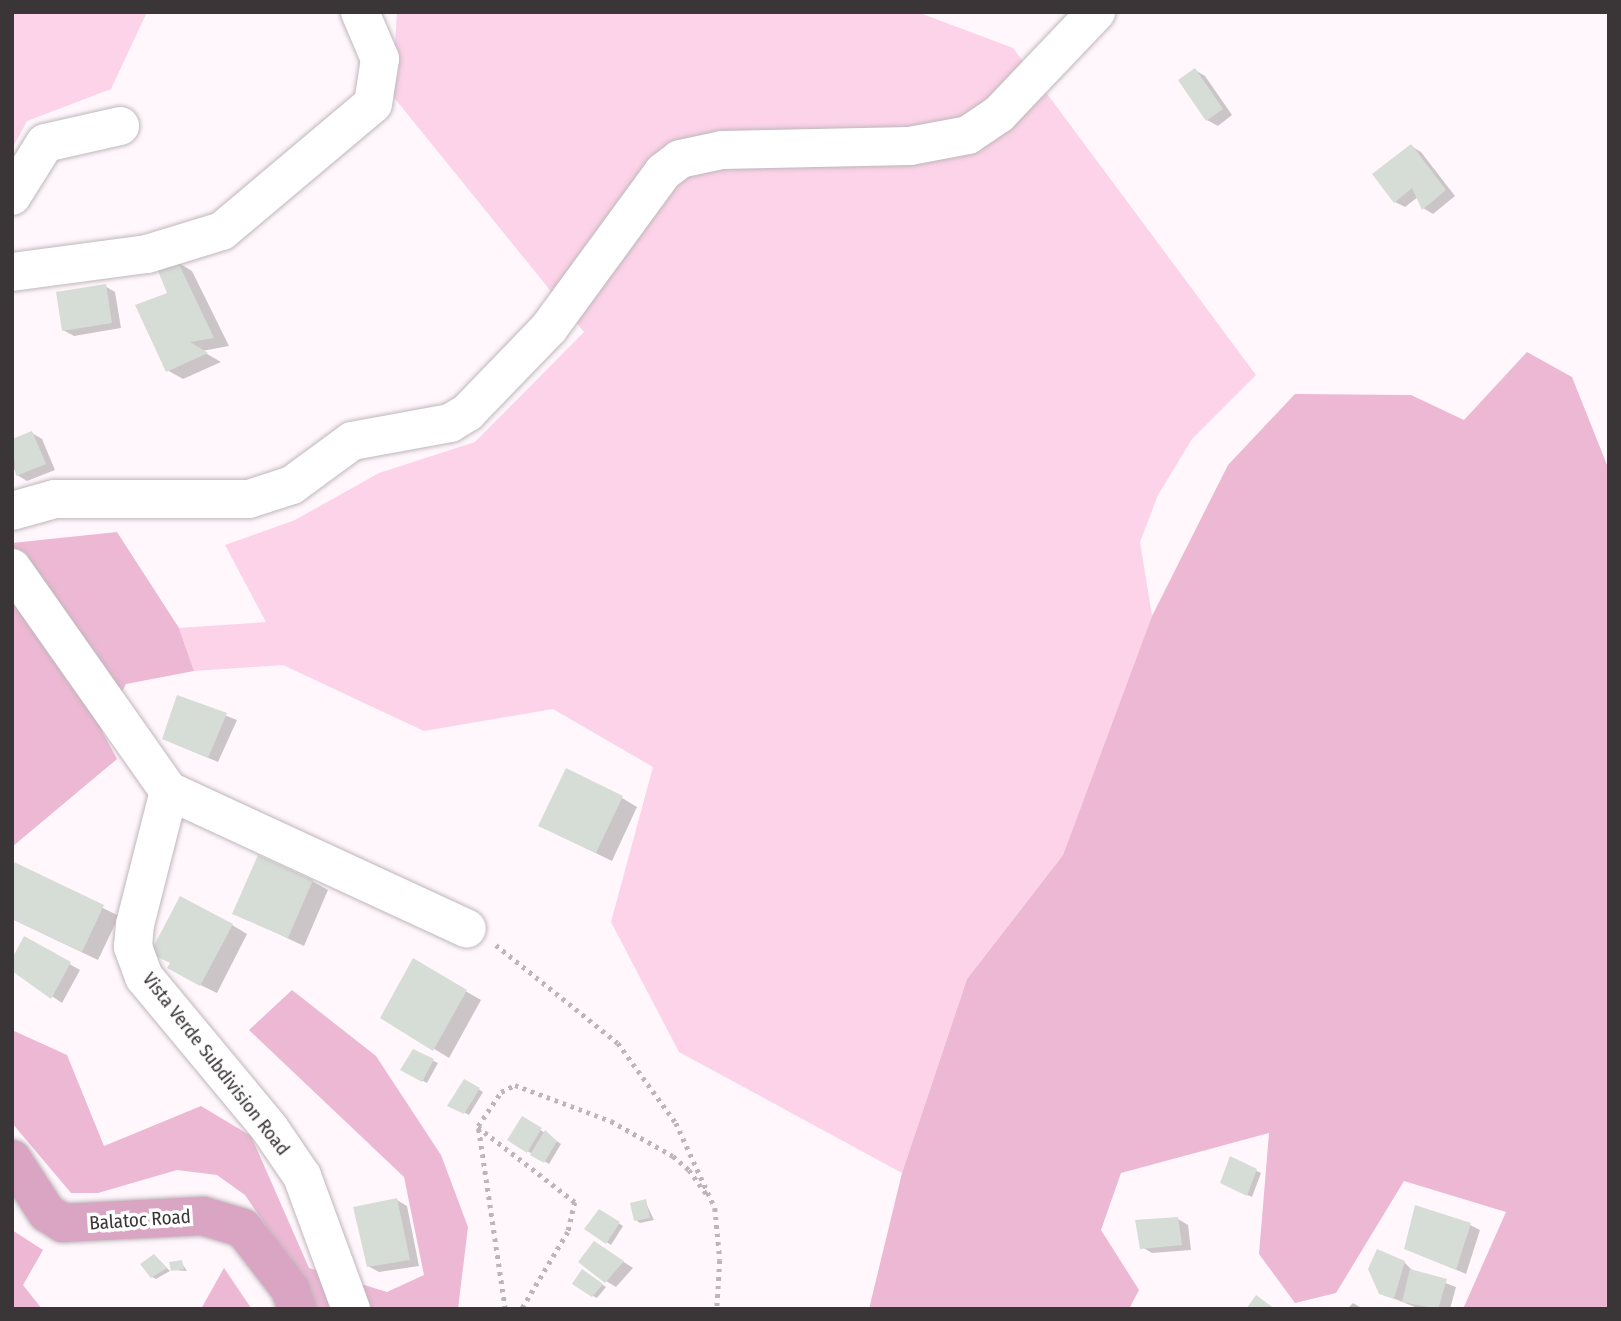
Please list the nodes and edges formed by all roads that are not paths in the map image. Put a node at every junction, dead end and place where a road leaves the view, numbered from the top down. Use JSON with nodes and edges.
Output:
{"nodes":[{"id":1,"x":360,"y":12,"type":"edge"},
{"id":2,"x":1096,"y":12,"type":"edge"},
{"id":3,"x":120,"y":126,"type":"dead end"},
{"id":4,"x":12,"y":196,"type":"edge"},
{"id":5,"x":12,"y":272,"type":"edge"},
{"id":6,"x":12,"y":511,"type":"edge"},
{"id":7,"x":12,"y":568,"type":"edge"},
{"id":8,"x":169,"y":791,"type":"junction"},
{"id":9,"x":467,"y":929,"type":"road end"},
{"id":10,"x":12,"y":1159,"type":"edge"},
{"id":11,"x":297,"y":1309,"type":"edge"},
{"id":12,"x":351,"y":1309,"type":"edge"}],
"edges":[{"from":1,"to":5,"type":"street"},
{"from":2,"to":6,"type":"street"},
{"from":3,"to":4,"type":"street"},
{"from":7,"to":8,"type":"street"},
{"from":8,"to":9,"type":"street"},
{"from":8,"to":12,"type":"street","name":"Vista Verde Subdivision Road"},
{"from":10,"to":11,"type":"main road","name":"Balatoc Road"}]}
